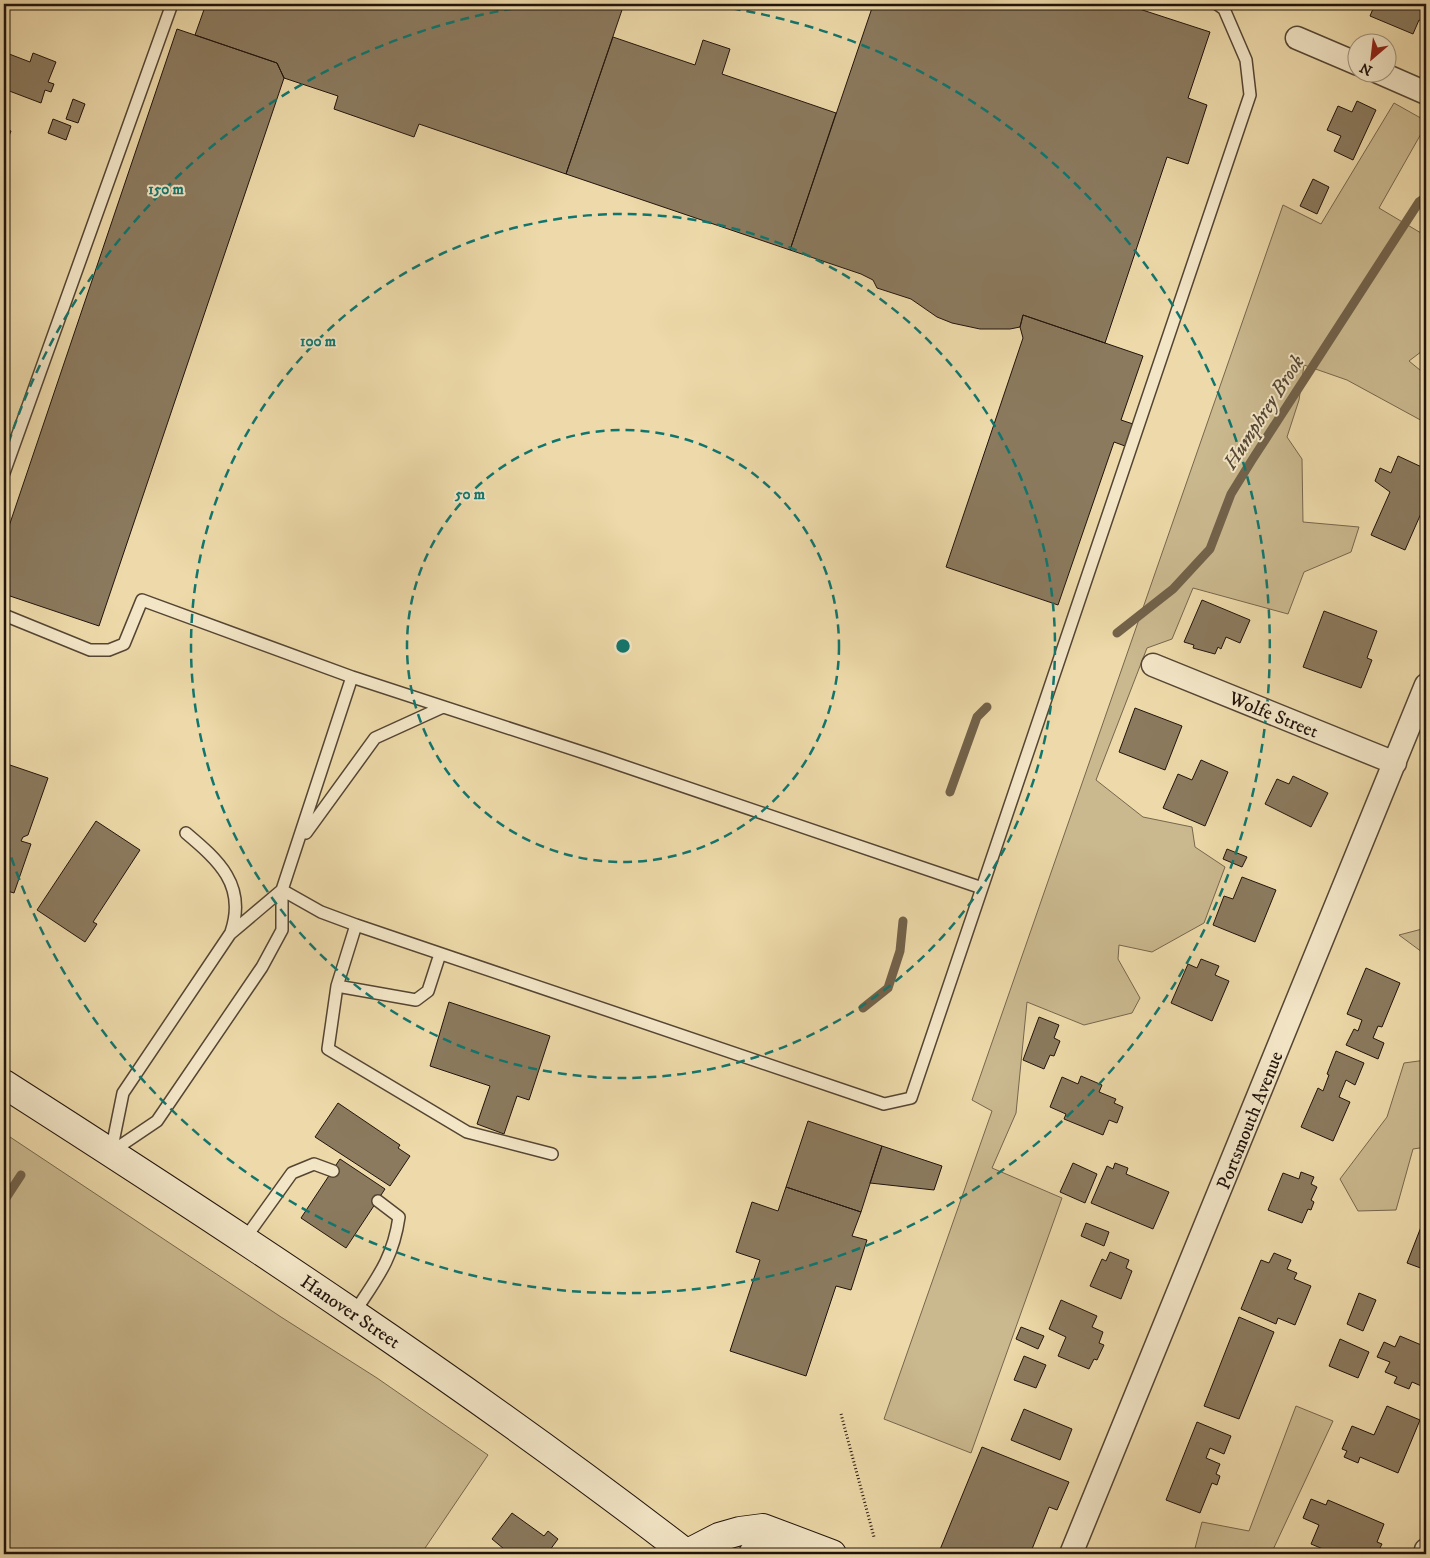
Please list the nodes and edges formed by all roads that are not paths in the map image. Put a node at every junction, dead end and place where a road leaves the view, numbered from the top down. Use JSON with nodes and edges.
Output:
{"nodes":[{"id":1,"x":172,"y":4,"type":"edge"},
{"id":2,"x":1217,"y":4,"type":"edge"},
{"id":3,"x":1297,"y":38,"type":"dead end"},
{"id":4,"x":1348,"y":60,"type":"edge"},
{"id":5,"x":1398,"y":81,"type":"edge"},
{"id":6,"x":1426,"y":93,"type":"edge"},
{"id":7,"x":4,"y":473,"type":"edge"},
{"id":8,"x":4,"y":615,"type":"edge"},
{"id":9,"x":1153,"y":665,"type":"dead end"},
{"id":10,"x":352,"y":677,"type":"junction"},
{"id":11,"x":1426,"y":685,"type":"edge"},
{"id":12,"x":443,"y":707,"type":"junction"},
{"id":13,"x":1395,"y":763,"type":"junction"},
{"id":14,"x":186,"y":833,"type":"dead end"},
{"id":15,"x":300,"y":840,"type":"junction"},
{"id":16,"x":982,"y":888,"type":"junction"},
{"id":17,"x":282,"y":890,"type":"junction"},
{"id":18,"x":356,"y":925,"type":"junction"},
{"id":19,"x":230,"y":934,"type":"junction"},
{"id":20,"x":440,"y":954,"type":"junction"},
{"id":21,"x":337,"y":986,"type":"junction"},
{"id":22,"x":4,"y":1084,"type":"edge"},
{"id":23,"x":111,"y":1152,"type":"junction"},
{"id":24,"x":552,"y":1154,"type":"dead end"},
{"id":25,"x":333,"y":1171,"type":"dead end"},
{"id":26,"x":378,"y":1200,"type":"dead end"},
{"id":27,"x":244,"y":1240,"type":"junction"},
{"id":28,"x":354,"y":1313,"type":"junction"},
{"id":29,"x":804,"y":1545,"type":"junction"},
{"id":30,"x":1426,"y":1550,"type":"edge"},
{"id":31,"x":687,"y":1554,"type":"edge"},
{"id":32,"x":753,"y":1554,"type":"edge"},
{"id":33,"x":832,"y":1554,"type":"edge"},
{"id":34,"x":1072,"y":1554,"type":"edge"},
{"id":35,"x":1425,"y":1554,"type":"edge"}],
"edges":[{"from":1,"to":7,"type":"lane"},
{"from":2,"to":16,"type":"lane"},
{"from":3,"to":4,"type":"street"},
{"from":5,"to":6,"type":"street"},
{"from":8,"to":10,"type":"lane"},
{"from":9,"to":13,"type":"street","name":"Wolfe Street"},
{"from":10,"to":12,"type":"lane"},
{"from":10,"to":15,"type":"lane"},
{"from":11,"to":13,"type":"street","name":"Portsmouth Avenue"},
{"from":12,"to":15,"type":"lane"},
{"from":12,"to":16,"type":"lane"},
{"from":13,"to":34,"type":"street","name":"Portsmouth Avenue"},
{"from":14,"to":19,"type":"lane"},
{"from":15,"to":17,"type":"lane"},
{"from":16,"to":20,"type":"lane"},
{"from":17,"to":18,"type":"lane"},
{"from":17,"to":19,"type":"lane"},
{"from":17,"to":23,"type":"lane"},
{"from":18,"to":20,"type":"lane"},
{"from":18,"to":21,"type":"lane"},
{"from":19,"to":23,"type":"lane"},
{"from":20,"to":21,"type":"lane"},
{"from":21,"to":24,"type":"lane"},
{"from":22,"to":23,"type":"main road","name":"Hanover Street"},
{"from":23,"to":27,"type":"main road","name":"Hanover Street"},
{"from":25,"to":27,"type":"lane"},
{"from":26,"to":28,"type":"lane"},
{"from":27,"to":28,"type":"main road","name":"Hanover Street"},
{"from":28,"to":31,"type":"main road","name":"Hanover Street"},
{"from":29,"to":31,"type":"main road"},
{"from":29,"to":32,"type":"main road"},
{"from":29,"to":33,"type":"main road"},
{"from":30,"to":35,"type":"street"}]}
